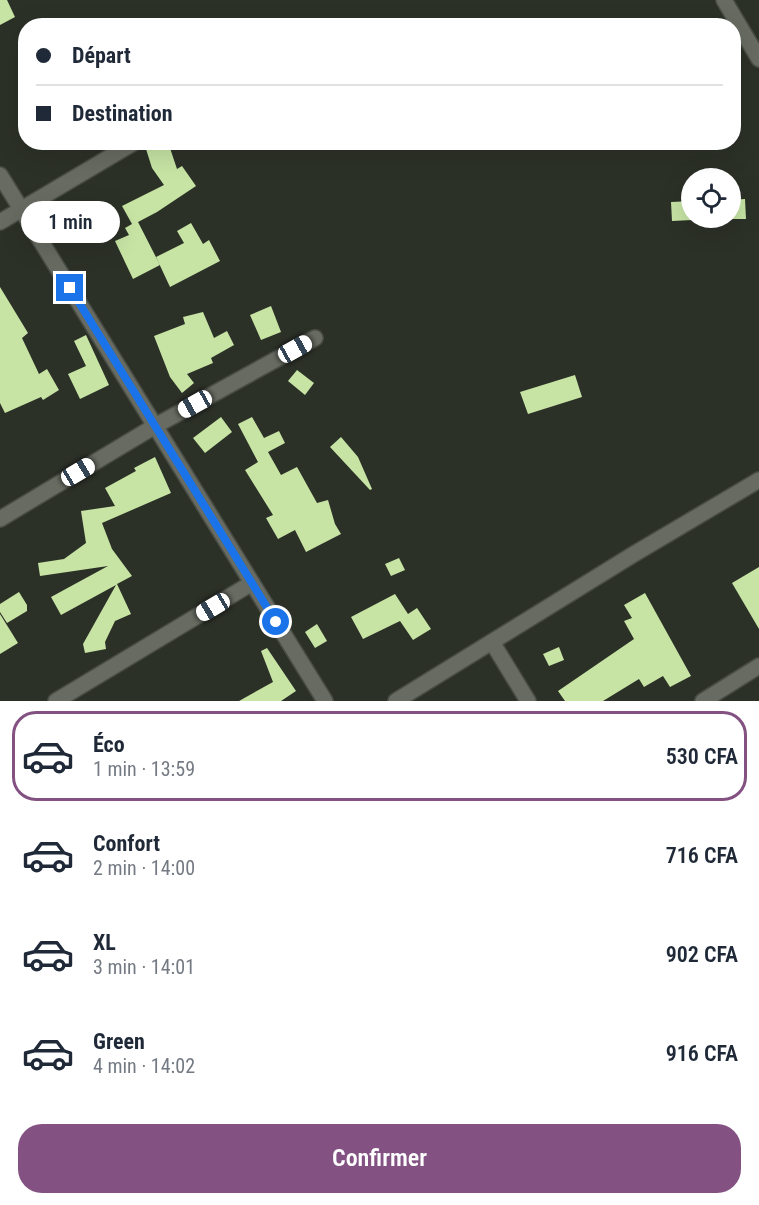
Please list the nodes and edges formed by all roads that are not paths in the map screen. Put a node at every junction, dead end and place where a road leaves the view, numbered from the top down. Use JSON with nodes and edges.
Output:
{"nodes":[{"id":1,"x":724,"y":0,"type":"edge"},
{"id":2,"x":735,"y":18,"type":"edge"},
{"id":3,"x":741,"y":29,"type":"edge"},
{"id":4,"x":759,"y":59,"type":"edge"},
{"id":5,"x":122,"y":150,"type":"edge"},
{"id":6,"x":0,"y":175,"type":"edge"},
{"id":7,"x":21,"y":210,"type":"junction"},
{"id":8,"x":0,"y":222,"type":"edge"},
{"id":9,"x":315,"y":338,"type":"dead end"},
{"id":10,"x":155,"y":426,"type":"junction"},
{"id":11,"x":759,"y":480,"type":"edge"},
{"id":12,"x":0,"y":518,"type":"edge"},
{"id":13,"x":252,"y":583,"type":"junction"},
{"id":14,"x":492,"y":642,"type":"junction"},
{"id":15,"x":759,"y":666,"type":"edge"},
{"id":16,"x":56,"y":701,"type":"edge"},
{"id":17,"x":325,"y":701,"type":"edge"},
{"id":18,"x":396,"y":701,"type":"edge"},
{"id":19,"x":528,"y":701,"type":"edge"},
{"id":20,"x":703,"y":701,"type":"edge"}],
"edges":[{"from":1,"to":2,"type":"street"},
{"from":3,"to":4,"type":"street"},
{"from":5,"to":7,"type":"street"},
{"from":6,"to":7,"type":"street"},
{"from":7,"to":8,"type":"street"},
{"from":7,"to":10,"type":"street"},
{"from":9,"to":10,"type":"street"},
{"from":10,"to":12,"type":"street"},
{"from":10,"to":13,"type":"street"},
{"from":11,"to":14,"type":"street"},
{"from":13,"to":16,"type":"street"},
{"from":13,"to":17,"type":"street"},
{"from":14,"to":18,"type":"street"},
{"from":14,"to":19,"type":"street"},
{"from":15,"to":20,"type":"street"}]}
